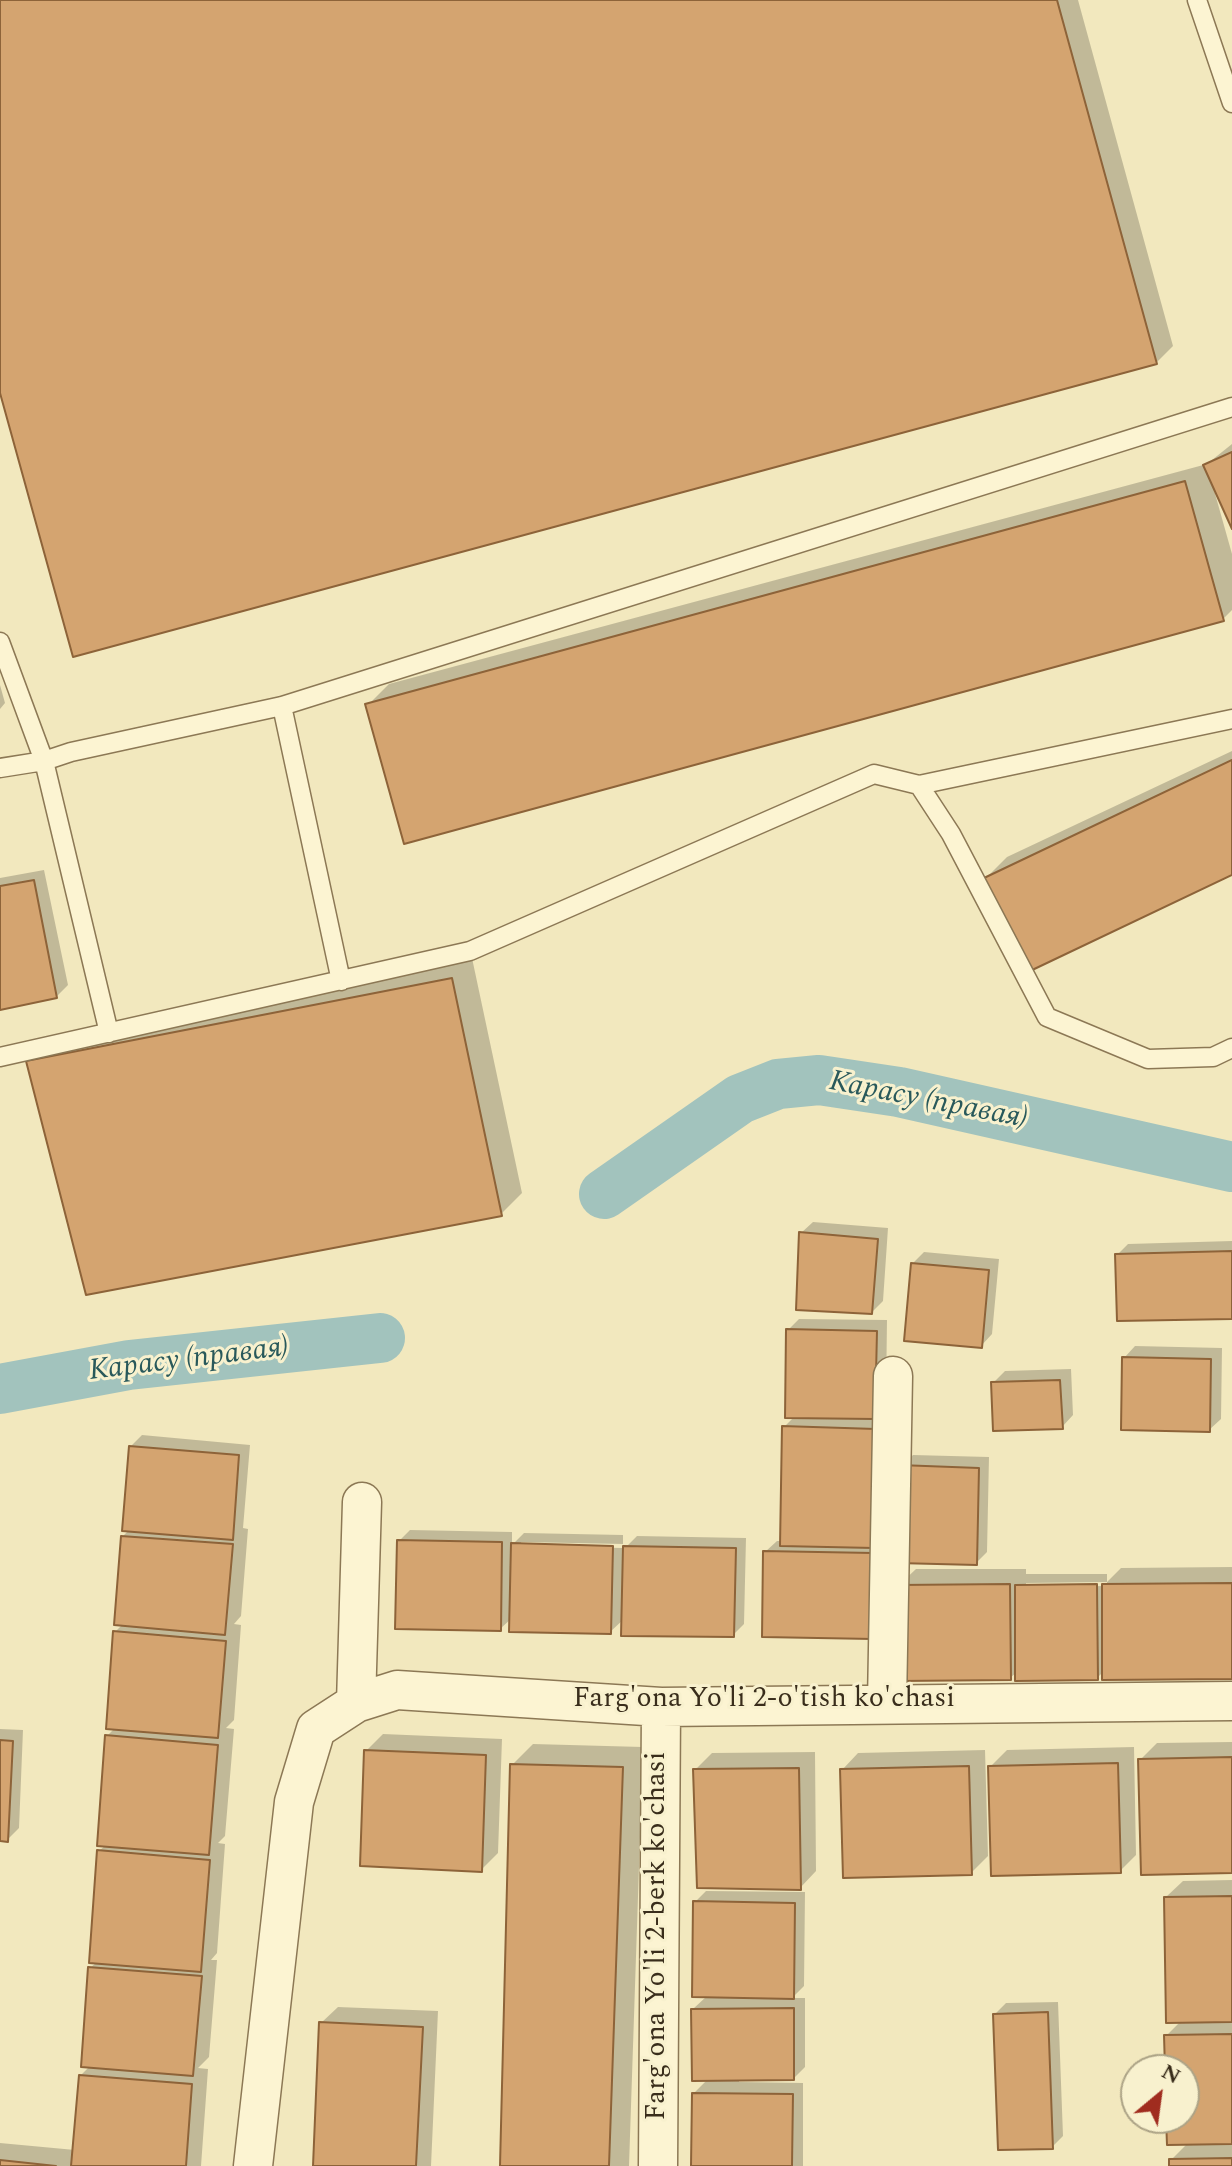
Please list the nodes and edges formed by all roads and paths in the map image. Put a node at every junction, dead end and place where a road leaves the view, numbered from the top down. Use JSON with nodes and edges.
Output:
{"nodes":[{"id":1,"x":1197,"y":0,"type":"edge"},
{"id":2,"x":1232,"y":103,"type":"edge"},
{"id":3,"x":1232,"y":407,"type":"edge"},
{"id":4,"x":0,"y":642,"type":"edge"},
{"id":5,"x":282,"y":706,"type":"junction"},
{"id":6,"x":1232,"y":719,"type":"edge"},
{"id":7,"x":44,"y":761,"type":"junction"},
{"id":8,"x":0,"y":768,"type":"edge"},
{"id":9,"x":919,"y":785,"type":"junction"},
{"id":10,"x":341,"y":981,"type":"junction"},
{"id":11,"x":109,"y":1033,"type":"junction"},
{"id":12,"x":1232,"y":1048,"type":"edge"},
{"id":13,"x":0,"y":1057,"type":"edge"},
{"id":14,"x":893,"y":1376,"type":"dead end"},
{"id":15,"x":362,"y":1502,"type":"dead end"},
{"id":16,"x":1232,"y":1701,"type":"edge"},
{"id":17,"x":356,"y":1703,"type":"junction"},
{"id":18,"x":887,"y":1703,"type":"junction"},
{"id":19,"x":661,"y":1707,"type":"junction"},
{"id":20,"x":253,"y":2166,"type":"edge"},
{"id":21,"x":658,"y":2166,"type":"edge"}],
"edges":[{"from":1,"to":2,"type":"lane"},
{"from":3,"to":5,"type":"lane"},
{"from":4,"to":7,"type":"lane"},
{"from":5,"to":7,"type":"lane"},
{"from":5,"to":10,"type":"lane"},
{"from":6,"to":9,"type":"lane"},
{"from":7,"to":8,"type":"lane"},
{"from":7,"to":11,"type":"lane"},
{"from":9,"to":10,"type":"lane"},
{"from":9,"to":12,"type":"lane"},
{"from":10,"to":11,"type":"lane"},
{"from":11,"to":13,"type":"lane"},
{"from":14,"to":18,"type":"street"},
{"from":15,"to":17,"type":"street"},
{"from":16,"to":18,"type":"street","name":"Farg'ona Yo'li 2-o'tish ko'chasi"},
{"from":17,"to":19,"type":"street","name":"Farg'ona Yo'li 2-o'tish ko'chasi"},
{"from":17,"to":20,"type":"street","name":"Farg'ona Yo'li 2-o'tish ko'chasi"},
{"from":18,"to":19,"type":"street","name":"Farg'ona Yo'li 2-o'tish ko'chasi"},
{"from":19,"to":21,"type":"street","name":"Farg'ona Yo'li 2-berk ko'chasi"}]}
